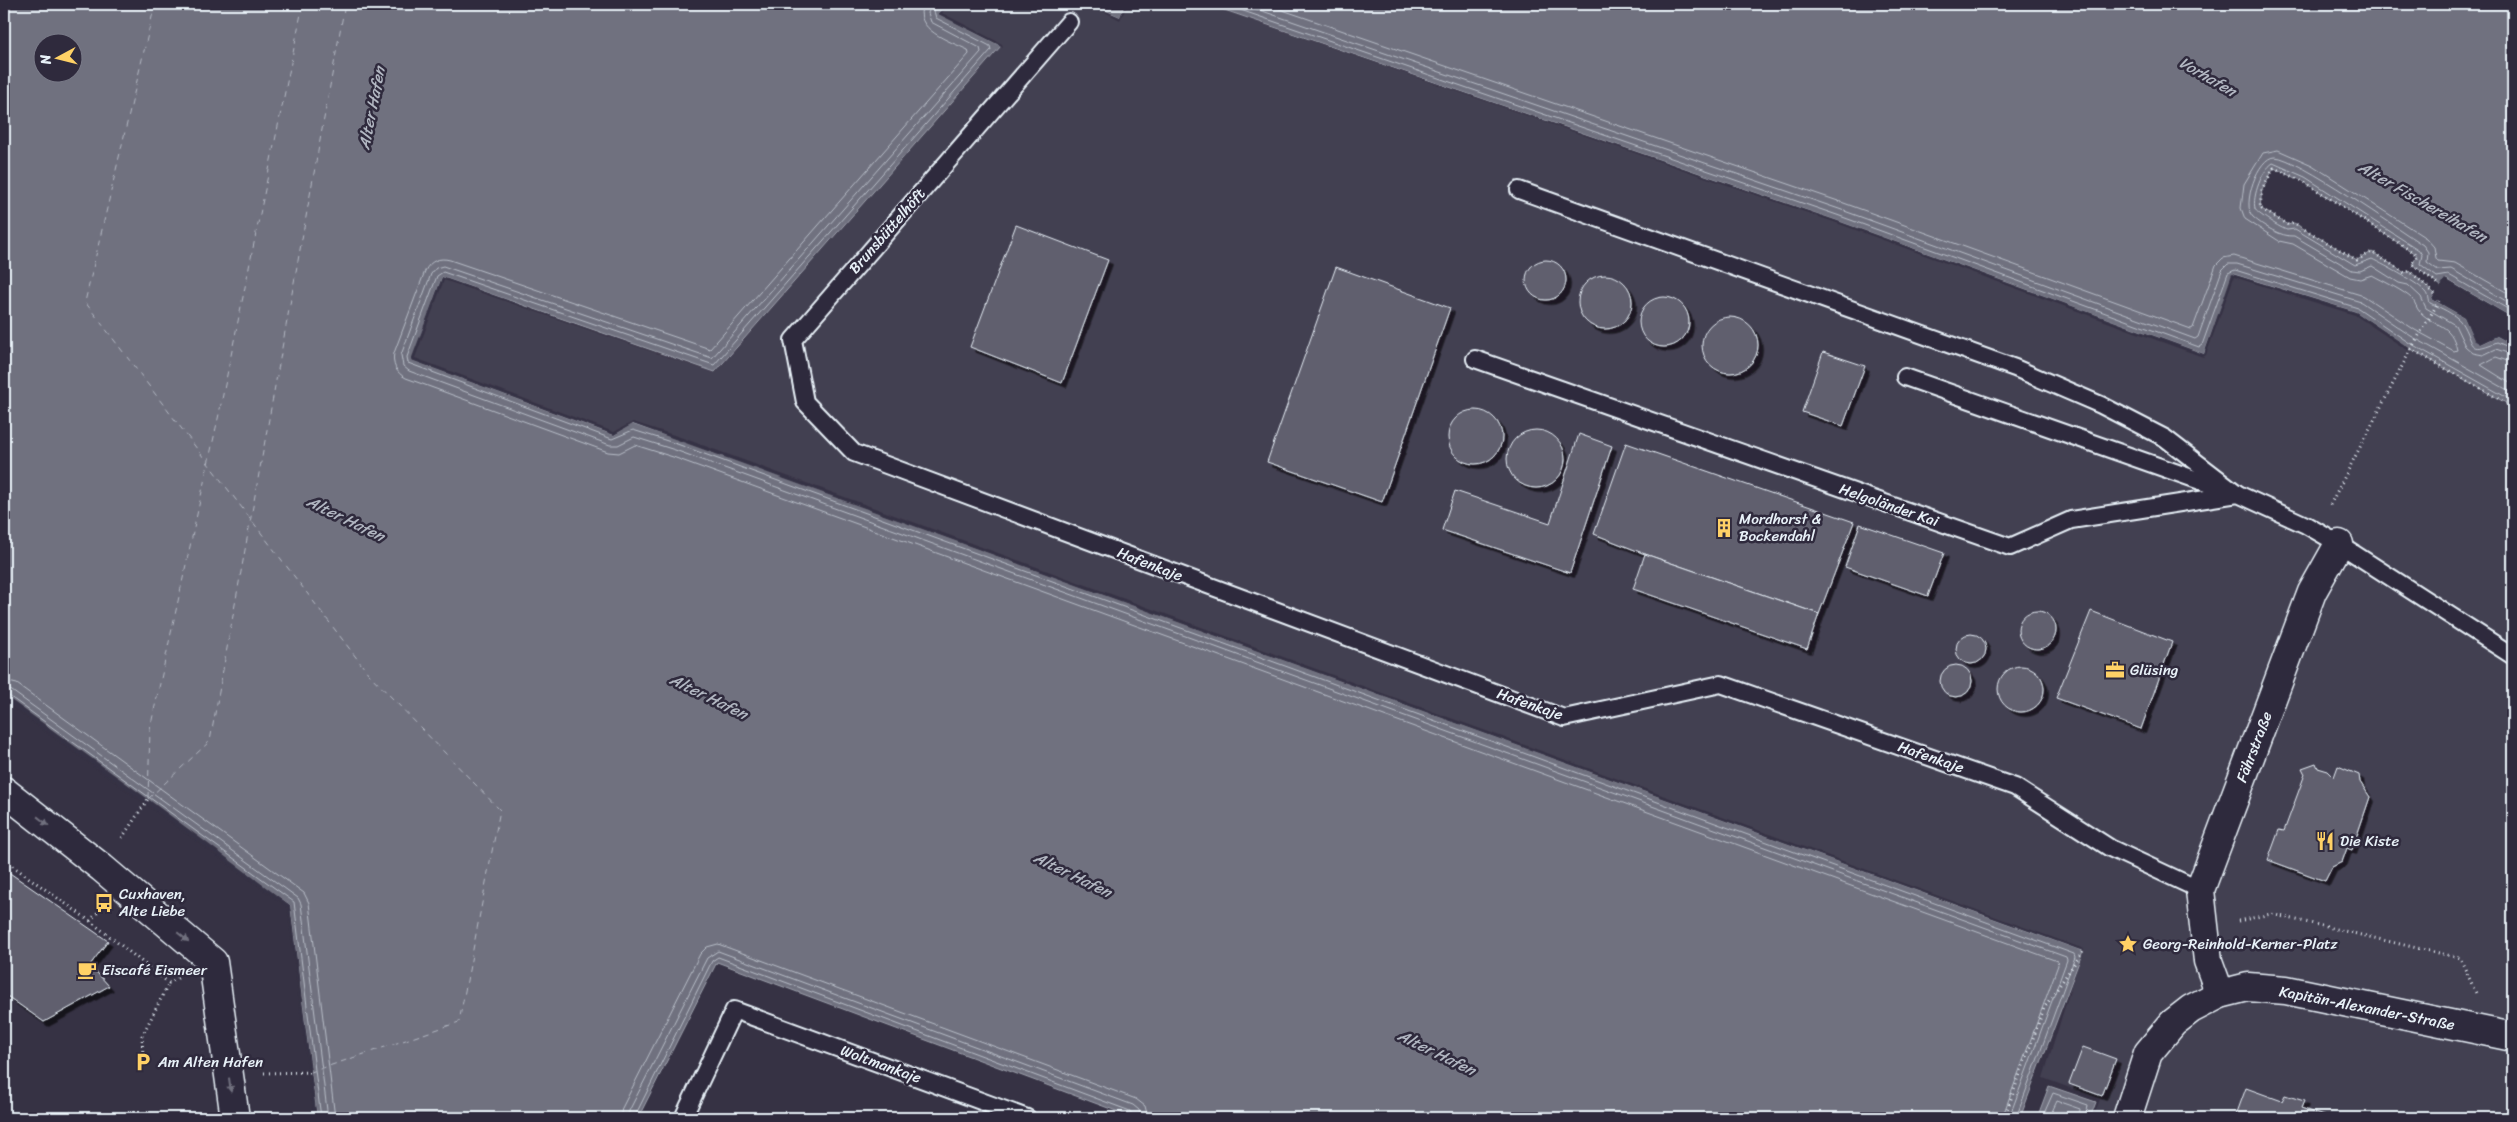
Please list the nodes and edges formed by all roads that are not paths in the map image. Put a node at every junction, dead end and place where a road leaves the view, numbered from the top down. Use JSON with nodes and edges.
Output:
{"nodes":[{"id":1,"x":1068,"y":22,"type":"dead end"},
{"id":2,"x":1519,"y":190,"type":"dead end"},
{"id":3,"x":1475,"y":359,"type":"dead end"},
{"id":4,"x":1905,"y":377,"type":"dead end"},
{"id":5,"x":854,"y":452,"type":"joint"},
{"id":6,"x":2238,"y":494,"type":"junction"},
{"id":7,"x":2339,"y":544,"type":"junction"},
{"id":8,"x":2513,"y":656,"type":"edge"},
{"id":9,"x":4,"y":791,"type":"edge"},
{"id":10,"x":2200,"y":890,"type":"junction"},
{"id":11,"x":2220,"y":994,"type":"junction"},
{"id":12,"x":2513,"y":1037,"type":"edge"},
{"id":13,"x":235,"y":1118,"type":"edge"},
{"id":14,"x":683,"y":1118,"type":"edge"},
{"id":15,"x":1027,"y":1118,"type":"edge"},
{"id":16,"x":2126,"y":1118,"type":"edge"}],
"edges":[{"from":1,"to":5,"type":"lane","name":"Brunsbüttelhöft"},
{"from":2,"to":6,"type":"lane"},
{"from":3,"to":6,"type":"lane","name":"Helgoländer Kai"},
{"from":4,"to":6,"type":"lane"},
{"from":5,"to":10,"type":"lane","name":"Hafenkaje"},
{"from":6,"to":7,"type":"lane"},
{"from":7,"to":8,"type":"lane"},
{"from":7,"to":10,"type":"street","name":"Fährstraße"},
{"from":9,"to":13,"type":"street","one_way":true},
{"from":10,"to":11,"type":"street","name":"Fährstraße"},
{"from":11,"to":12,"type":"street","name":"Kapitän-Alexander-Straße"},
{"from":11,"to":16,"type":"street","name":"Kapitän-Alexander-Straße"},
{"from":14,"to":15,"type":"lane","name":"Woltmankaje"}]}
